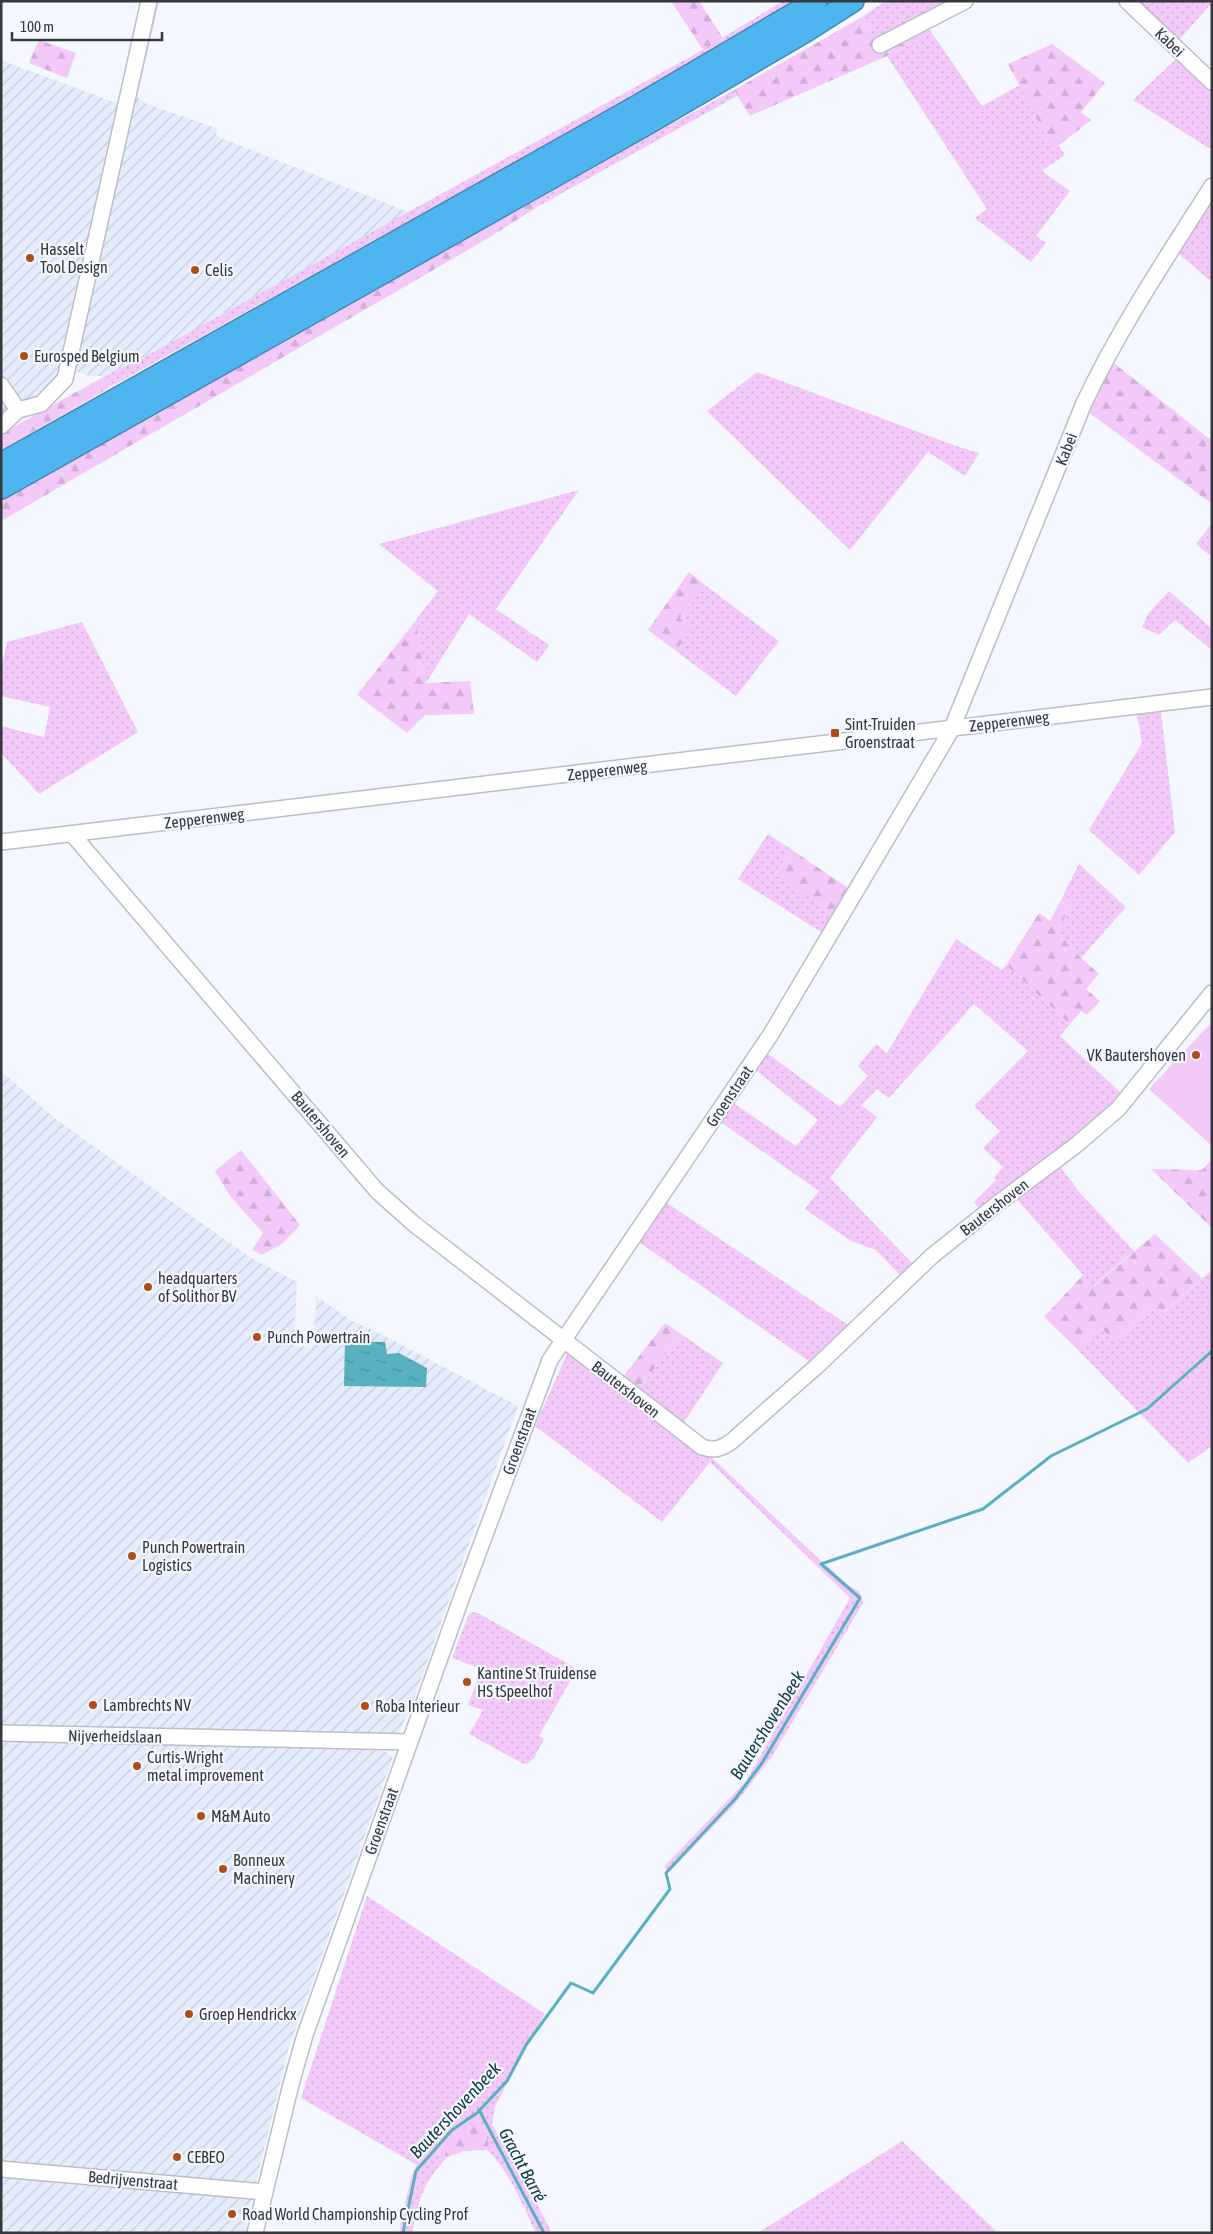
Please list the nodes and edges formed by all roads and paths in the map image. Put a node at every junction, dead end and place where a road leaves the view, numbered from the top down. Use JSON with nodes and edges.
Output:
{"nodes":[{"id":1,"x":150,"y":1,"type":"edge"},
{"id":2,"x":816,"y":1,"type":"edge"},
{"id":3,"x":853,"y":1,"type":"edge"},
{"id":4,"x":965,"y":1,"type":"edge"},
{"id":5,"x":1127,"y":1,"type":"edge"},
{"id":6,"x":880,"y":45,"type":"dead end"},
{"id":7,"x":1212,"y":82,"type":"edge"},
{"id":8,"x":1212,"y":186,"type":"edge"},
{"id":9,"x":1,"y":385,"type":"edge"},
{"id":10,"x":18,"y":410,"type":"junction"},
{"id":11,"x":1,"y":426,"type":"edge"},
{"id":12,"x":1,"y":464,"type":"edge"},
{"id":13,"x":1,"y":488,"type":"edge"},
{"id":14,"x":1212,"y":696,"type":"edge"},
{"id":15,"x":952,"y":728,"type":"junction"},
{"id":16,"x":72,"y":834,"type":"junction"},
{"id":17,"x":1,"y":842,"type":"edge"},
{"id":18,"x":1212,"y":993,"type":"edge"},
{"id":19,"x":564,"y":1339,"type":"junction"},
{"id":20,"x":1,"y":1733,"type":"edge"},
{"id":21,"x":409,"y":1742,"type":"junction"},
{"id":22,"x":1,"y":2169,"type":"edge"},
{"id":23,"x":265,"y":2192,"type":"junction"},
{"id":24,"x":255,"y":2233,"type":"edge"}],
"edges":[{"from":1,"to":10,"type":"street"},
{"from":2,"to":12,"type":"highway"},
{"from":3,"to":13,"type":"highway"},
{"from":4,"to":6,"type":"street"},
{"from":5,"to":7,"type":"street","name":"Kabei"},
{"from":8,"to":15,"type":"street","name":"Kabei"},
{"from":9,"to":10,"type":"street"},
{"from":10,"to":11,"type":"street"},
{"from":14,"to":15,"type":"street","name":"Zepperenweg"},
{"from":15,"to":16,"type":"street","name":"Zepperenweg"},
{"from":15,"to":19,"type":"street","name":"Groenstraat"},
{"from":16,"to":17,"type":"street","name":"Zepperenweg"},
{"from":16,"to":19,"type":"street","name":"Bautershoven"},
{"from":18,"to":19,"type":"street","name":"Bautershoven"},
{"from":19,"to":21,"type":"street","name":"Groenstraat"},
{"from":20,"to":21,"type":"street","name":"Nijverheidslaan"},
{"from":21,"to":23,"type":"street","name":"Groenstraat"},
{"from":22,"to":23,"type":"street","name":"Bedrijvenstraat"},
{"from":23,"to":24,"type":"street","name":"Groenstraat"}]}
